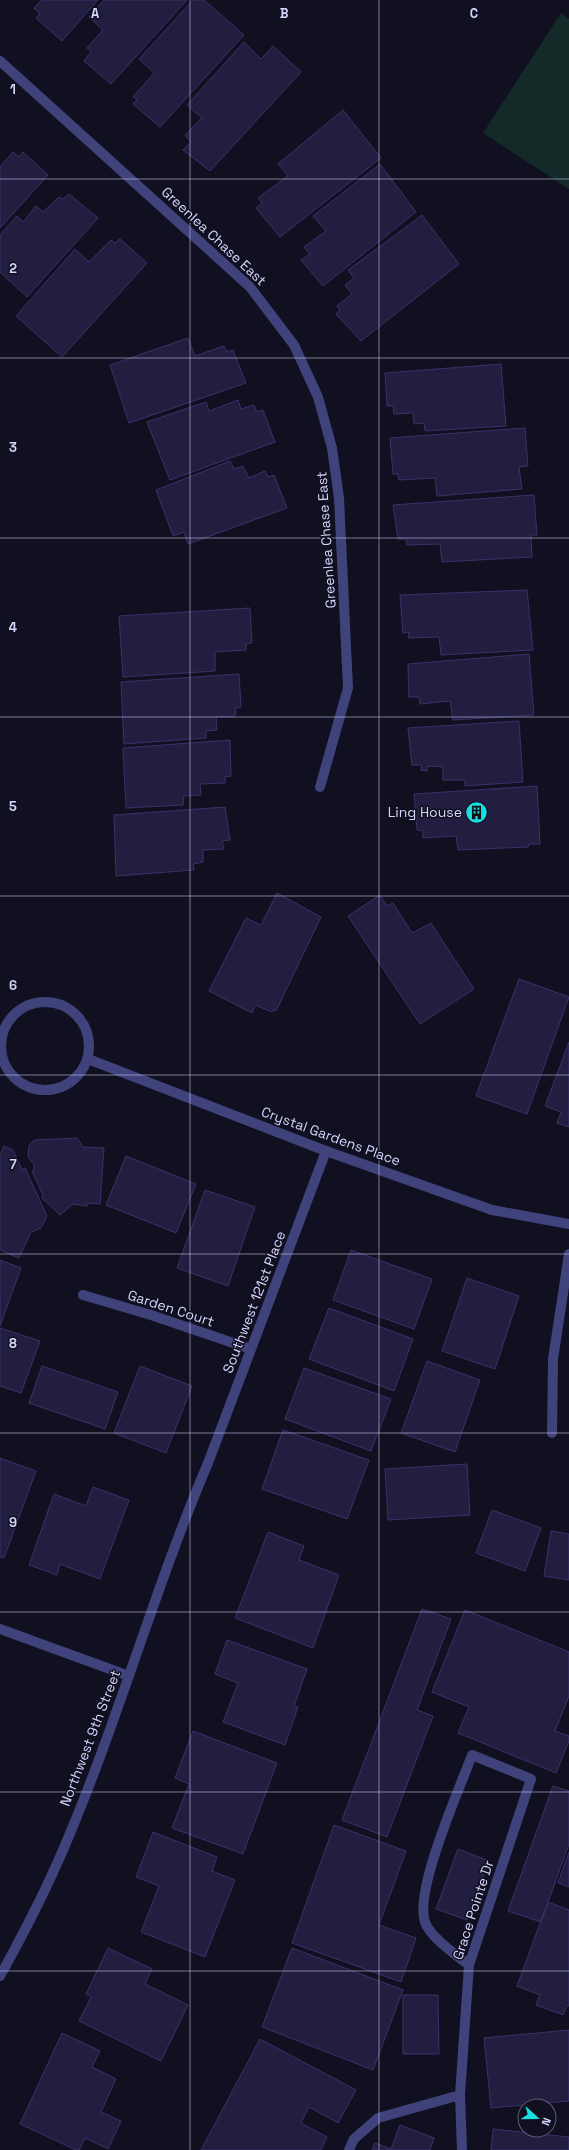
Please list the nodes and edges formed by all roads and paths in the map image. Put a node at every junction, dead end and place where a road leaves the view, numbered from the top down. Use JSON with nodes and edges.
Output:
{"nodes":[{"id":1,"x":0,"y":61,"type":"edge"},
{"id":2,"x":320,"y":786,"type":"dead end"},
{"id":3,"x":3,"y":1026,"type":"edge"},
{"id":4,"x":88,"y":1059,"type":"junction"},
{"id":5,"x":326,"y":1151,"type":"junction"},
{"id":6,"x":569,"y":1224,"type":"edge"},
{"id":7,"x":569,"y":1254,"type":"edge"},
{"id":8,"x":83,"y":1295,"type":"dead end"},
{"id":9,"x":251,"y":1349,"type":"junction"},
{"id":10,"x":552,"y":1433,"type":"dead end"},
{"id":11,"x":191,"y":1504,"type":"joint"},
{"id":12,"x":0,"y":1629,"type":"edge"},
{"id":13,"x":129,"y":1676,"type":"junction"},
{"id":14,"x":468,"y":1965,"type":"junction"},
{"id":15,"x":0,"y":1976,"type":"edge"},
{"id":16,"x":460,"y":2095,"type":"junction"},
{"id":17,"x":349,"y":2150,"type":"edge"},
{"id":18,"x":462,"y":2150,"type":"edge"}],
"edges":[{"from":1,"to":2,"type":"street","name":"Greenlea Chase East"},
{"from":3,"to":4,"type":"street"},
{"from":3,"to":4,"type":"street"},
{"from":4,"to":5,"type":"street","name":"Crystal Gardens Place"},
{"from":5,"to":6,"type":"street","name":"Crystal Gardens Place"},
{"from":5,"to":9,"type":"street","name":"Southwest 121st Place"},
{"from":7,"to":10,"type":"street"},
{"from":8,"to":9,"type":"street","name":"Garden Court"},
{"from":9,"to":11,"type":"street","name":"Southwest 121st Place"},
{"from":11,"to":13,"type":"street","name":"Northwest 9th Street"},
{"from":12,"to":13,"type":"street"},
{"from":13,"to":15,"type":"street","name":"Northwest 9th Street"},
{"from":14,"to":14,"type":"street","name":"Grace Pointe Dr"},
{"from":14,"to":16,"type":"street","name":"Grace Pointe Dr"},
{"from":16,"to":17,"type":"street"},
{"from":16,"to":18,"type":"street","name":"Grace Pointe Dr"}]}
